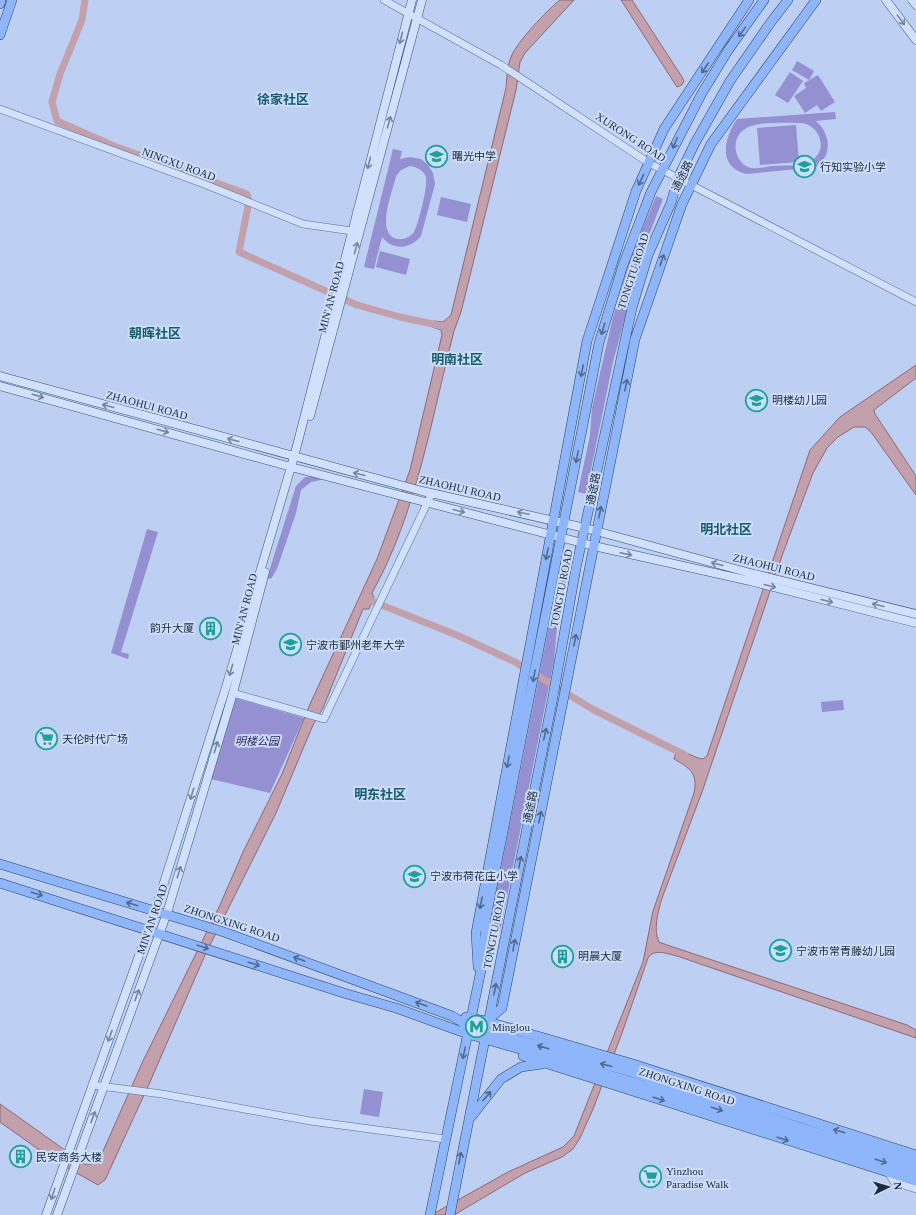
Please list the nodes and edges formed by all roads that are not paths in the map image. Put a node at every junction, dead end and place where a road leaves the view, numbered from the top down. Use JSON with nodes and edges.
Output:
{"nodes":[{"id":1,"x":1,"y":0,"type":"edge"},
{"id":2,"x":12,"y":0,"type":"edge"},
{"id":3,"x":384,"y":0,"type":"edge"},
{"id":4,"x":412,"y":0,"type":"edge"},
{"id":5,"x":422,"y":0,"type":"edge"},
{"id":6,"x":749,"y":0,"type":"edge"},
{"id":7,"x":764,"y":0,"type":"edge"},
{"id":8,"x":788,"y":0,"type":"edge"},
{"id":9,"x":816,"y":0,"type":"edge"},
{"id":10,"x":886,"y":0,"type":"edge"},
{"id":11,"x":912,"y":0,"type":"edge"},
{"id":12,"x":0,"y":4,"type":"edge"},
{"id":13,"x":916,"y":6,"type":"edge"},
{"id":14,"x":407,"y":14,"type":"junction"},
{"id":15,"x":417,"y":19,"type":"junction"},
{"id":16,"x":0,"y":35,"type":"edge"},
{"id":17,"x":916,"y":40,"type":"edge"},
{"id":18,"x":0,"y":109,"type":"edge"},
{"id":19,"x":649,"y":163,"type":"junction"},
{"id":20,"x":663,"y":171,"type":"junction"},
{"id":21,"x":678,"y":178,"type":"junction"},
{"id":22,"x":691,"y":186,"type":"junction"},
{"id":23,"x":352,"y":231,"type":"junction"},
{"id":24,"x":342,"y":284,"type":"junction"},
{"id":25,"x":916,"y":302,"type":"edge"},
{"id":26,"x":0,"y":376,"type":"edge"},
{"id":27,"x":0,"y":386,"type":"edge"},
{"id":28,"x":296,"y":457,"type":"junction"},
{"id":29,"x":293,"y":467,"type":"junction"},
{"id":30,"x":432,"y":494,"type":"junction"},
{"id":31,"x":425,"y":502,"type":"junction"},
{"id":32,"x":553,"y":520,"type":"junction"},
{"id":33,"x":564,"y":522,"type":"junction"},
{"id":34,"x":585,"y":528,"type":"junction"},
{"id":35,"x":597,"y":531,"type":"junction"},
{"id":36,"x":550,"y":535,"type":"junction"},
{"id":37,"x":560,"y":538,"type":"junction"},
{"id":38,"x":582,"y":543,"type":"junction"},
{"id":39,"x":594,"y":546,"type":"junction"},
{"id":40,"x":752,"y":578,"type":"junction"},
{"id":41,"x":790,"y":587,"type":"junction"},
{"id":42,"x":916,"y":614,"type":"edge"},
{"id":43,"x":916,"y":624,"type":"edge"},
{"id":44,"x":533,"y":654,"type":"junction"},
{"id":45,"x":233,"y":693,"type":"junction"},
{"id":46,"x":0,"y":864,"type":"edge"},
{"id":47,"x":0,"y":883,"type":"edge"},
{"id":48,"x":156,"y":912,"type":"junction"},
{"id":49,"x":166,"y":915,"type":"junction"},
{"id":50,"x":148,"y":930,"type":"junction"},
{"id":51,"x":160,"y":933,"type":"junction"},
{"id":52,"x":479,"y":978,"type":"junction"},
{"id":53,"x":489,"y":1020,"type":"junction"},
{"id":54,"x":469,"y":1029,"type":"junction"},
{"id":55,"x":485,"y":1038,"type":"junction"},
{"id":56,"x":544,"y":1063,"type":"junction"},
{"id":57,"x":577,"y":1065,"type":"junction"},
{"id":58,"x":628,"y":1076,"type":"junction"},
{"id":59,"x":92,"y":1085,"type":"junction"},
{"id":60,"x":104,"y":1086,"type":"junction"},
{"id":61,"x":467,"y":1123,"type":"junction"},
{"id":62,"x":445,"y":1139,"type":"junction"},
{"id":63,"x":916,"y":1155,"type":"edge"},
{"id":64,"x":916,"y":1164,"type":"edge"},
{"id":65,"x":888,"y":1172,"type":"junction"},
{"id":66,"x":916,"y":1172,"type":"edge"},
{"id":67,"x":916,"y":1181,"type":"edge"},
{"id":68,"x":916,"y":1189,"type":"edge"},
{"id":69,"x":430,"y":1212,"type":"edge"},
{"id":70,"x":46,"y":1215,"type":"edge"},
{"id":71,"x":57,"y":1215,"type":"edge"},
{"id":72,"x":450,"y":1215,"type":"edge"}],
"edges":[{"from":1,"to":12,"type":"main road"},
{"from":2,"to":16,"type":"main road"},
{"from":3,"to":14,"type":"street","name":"XURONG ROAD"},
{"from":4,"to":14,"type":"main road","name":"MIN'AN ROAD"},
{"from":5,"to":15,"type":"main road","name":"MIN'AN ROAD"},
{"from":6,"to":19,"type":"main road","one_way":true},
{"from":7,"to":20,"type":"main road","name":"TONGTU ROAD","one_way":true},
{"from":8,"to":21,"type":"main road","name":"TONGTU ROAD"},
{"from":9,"to":22,"type":"main road","name":"通途路"},
{"from":10,"to":17,"type":"main road","one_way":true},
{"from":11,"to":13,"type":"main road"},
{"from":14,"to":15,"type":"street","name":"XURONG ROAD"},
{"from":14,"to":23,"type":"main road","name":"MIN'AN ROAD","one_way":true},
{"from":15,"to":19,"type":"street","name":"XURONG ROAD"},
{"from":24,"to":15,"type":"main road","name":"MIN'AN ROAD","one_way":true},
{"from":18,"to":23,"type":"street","name":"NINGXU ROAD"},
{"from":19,"to":20,"type":"street","name":"XURONG ROAD"},
{"from":19,"to":32,"type":"main road","one_way":true},
{"from":20,"to":21,"type":"street","name":"XURONG ROAD"},
{"from":20,"to":33,"type":"main road","name":"TONGTU ROAD","one_way":true},
{"from":21,"to":22,"type":"street","name":"XURONG ROAD"},
{"from":21,"to":34,"type":"main road","name":"TONGTU ROAD"},
{"from":22,"to":25,"type":"street","name":"XURONG ROAD"},
{"from":35,"to":22,"type":"main road","name":"通途路","one_way":true},
{"from":23,"to":24,"type":"main road","name":"MIN'AN ROAD"},
{"from":24,"to":28,"type":"main road","name":"MIN'AN ROAD"},
{"from":28,"to":26,"type":"main road","name":"ZHAOHUI ROAD","one_way":true},
{"from":27,"to":29,"type":"main road","name":"ZHAOHUI ROAD","one_way":true},
{"from":28,"to":29,"type":"main road","name":"MIN'AN ROAD"},
{"from":30,"to":28,"type":"main road","name":"ZHAOHUI ROAD","one_way":true},
{"from":29,"to":31,"type":"main road","name":"ZHAOHUI ROAD"},
{"from":29,"to":45,"type":"main road","name":"MIN'AN ROAD"},
{"from":29,"to":48,"type":"main road","name":"MIN'AN ROAD","one_way":true},
{"from":30,"to":31,"type":"street"},
{"from":32,"to":30,"type":"main road","name":"ZHAOHUI ROAD","one_way":true},
{"from":31,"to":36,"type":"main road","name":"ZHAOHUI ROAD","one_way":true},
{"from":31,"to":45,"type":"street"},
{"from":32,"to":33,"type":"main road","name":"ZHAOHUI ROAD"},
{"from":32,"to":36,"type":"main road"},
{"from":33,"to":34,"type":"main road","name":"ZHAOHUI ROAD"},
{"from":33,"to":37,"type":"main road","name":"TONGTU ROAD"},
{"from":34,"to":35,"type":"main road","name":"ZHAOHUI ROAD"},
{"from":34,"to":38,"type":"main road","name":"TONGTU ROAD"},
{"from":35,"to":39,"type":"main road","name":"通途路"},
{"from":40,"to":35,"type":"main road","name":"ZHAOHUI ROAD","one_way":true},
{"from":36,"to":37,"type":"main road","name":"ZHAOHUI ROAD"},
{"from":36,"to":44,"type":"main road","one_way":true},
{"from":37,"to":38,"type":"main road","name":"ZHAOHUI ROAD"},
{"from":37,"to":44,"type":"main road","name":"TONGTU ROAD"},
{"from":38,"to":39,"type":"main road","name":"ZHAOHUI ROAD"},
{"from":53,"to":38,"type":"main road","name":"TONGTU ROAD","one_way":true},
{"from":39,"to":40,"type":"main road","name":"ZHAOHUI ROAD","one_way":true},
{"from":53,"to":39,"type":"main road","name":"通途路","one_way":true},
{"from":40,"to":41,"type":"main road","name":"ZHAOHUI ROAD"},
{"from":42,"to":41,"type":"main road","name":"ZHAOHUI ROAD","one_way":true},
{"from":41,"to":43,"type":"main road","name":"ZHAOHUI ROAD","one_way":true},
{"from":44,"to":52,"type":"main road","name":"TONGTU ROAD","one_way":true},
{"from":44,"to":52,"type":"main road","one_way":true},
{"from":49,"to":45,"type":"main road","name":"MIN'AN ROAD","one_way":true},
{"from":48,"to":46,"type":"main road","name":"ZHONGXING ROAD","one_way":true},
{"from":47,"to":50,"type":"main road","name":"ZHONGXING ROAD","one_way":true},
{"from":48,"to":49,"type":"main road","name":"ZHONGXING ROAD"},
{"from":48,"to":50,"type":"main road","name":"MIN'AN ROAD"},
{"from":49,"to":51,"type":"main road","name":"MIN'AN ROAD"},
{"from":54,"to":49,"type":"main road","name":"ZHONGXING ROAD","one_way":true},
{"from":50,"to":51,"type":"main road","name":"ZHONGXING ROAD"},
{"from":50,"to":59,"type":"main road","name":"MIN'AN ROAD","one_way":true},
{"from":51,"to":54,"type":"main road","name":"ZHONGXING ROAD","one_way":true},
{"from":60,"to":51,"type":"main road","name":"MIN'AN ROAD","one_way":true},
{"from":52,"to":54,"type":"main road","name":"TONGTU ROAD"},
{"from":53,"to":54,"type":"main road","name":"ZHONGXING ROAD"},
{"from":53,"to":55,"type":"main road","name":"TONGTU ROAD"},
{"from":53,"to":58,"type":"main road","name":"ZHONGXING ROAD"},
{"from":54,"to":55,"type":"main road","name":"ZHONGXING ROAD"},
{"from":54,"to":62,"type":"main road","name":"TONGTU ROAD","one_way":true},
{"from":55,"to":56,"type":"main road","name":"ZHONGXING ROAD"},
{"from":55,"to":57,"type":"main road","name":"ZHONGXING ROAD"},
{"from":55,"to":61,"type":"main road","name":"TONGTU ROAD"},
{"from":56,"to":57,"type":"main road","name":"ZHONGXING ROAD"},
{"from":61,"to":56,"type":"main road","one_way":true},
{"from":57,"to":58,"type":"main road","name":"ZHONGXING ROAD"},
{"from":57,"to":58,"type":"main road","name":"ZHONGXING ROAD"},
{"from":63,"to":58,"type":"main road","one_way":true},
{"from":58,"to":64,"type":"main road","name":"ZHONGXING ROAD"},
{"from":58,"to":65,"type":"main road","one_way":true},
{"from":58,"to":66,"type":"main road","name":"ZHONGXING ROAD","one_way":true},
{"from":59,"to":60,"type":"street"},
{"from":59,"to":70,"type":"main road","name":"MIN'AN ROAD","one_way":true},
{"from":60,"to":62,"type":"street"},
{"from":71,"to":60,"type":"main road","name":"MIN'AN ROAD","one_way":true},
{"from":72,"to":61,"type":"main road","name":"TONGTU ROAD","one_way":true},
{"from":62,"to":69,"type":"main road","name":"TONGTU ROAD"},
{"from":65,"to":67,"type":"main road"},
{"from":65,"to":68,"type":"street"}]}
